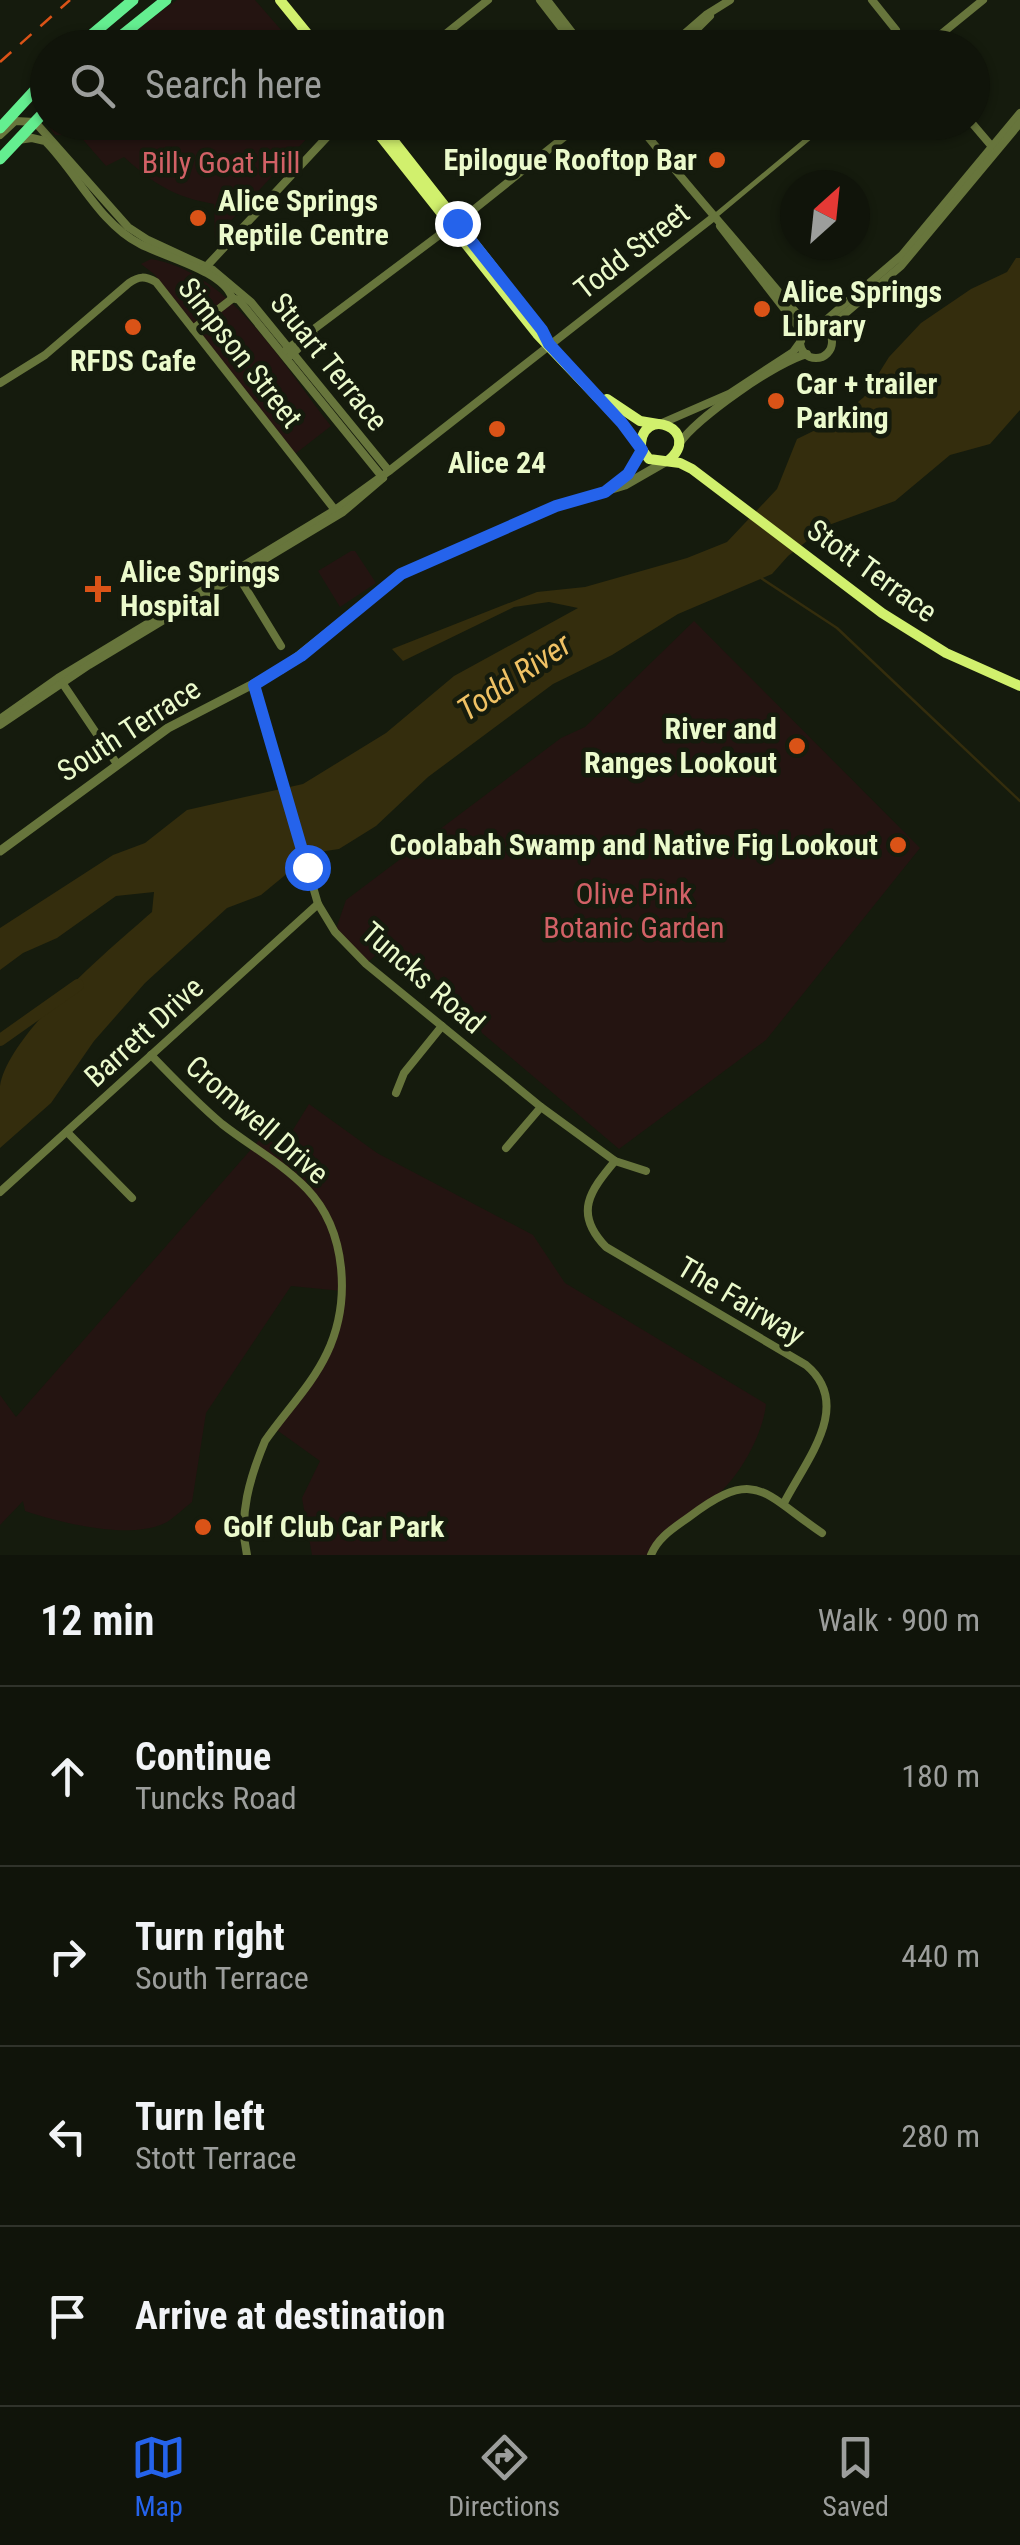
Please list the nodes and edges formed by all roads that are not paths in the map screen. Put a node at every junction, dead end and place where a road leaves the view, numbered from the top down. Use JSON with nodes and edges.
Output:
{"nodes":[{"id":1,"x":134,"y":0,"type":"edge"},
{"id":2,"x":166,"y":0,"type":"edge"},
{"id":3,"x":272,"y":0,"type":"edge"},
{"id":4,"x":280,"y":0,"type":"edge"},
{"id":5,"x":488,"y":0,"type":"edge"},
{"id":6,"x":543,"y":0,"type":"edge"},
{"id":7,"x":730,"y":0,"type":"edge"},
{"id":8,"x":872,"y":0,"type":"edge"},
{"id":9,"x":983,"y":0,"type":"edge"},
{"id":10,"x":710,"y":16,"type":"junction"},
{"id":11,"x":98,"y":30,"type":"edge"},
{"id":12,"x":128,"y":30,"type":"edge"},
{"id":13,"x":296,"y":30,"type":"edge"},
{"id":14,"x":304,"y":30,"type":"edge"},
{"id":15,"x":450,"y":30,"type":"edge"},
{"id":16,"x":567,"y":30,"type":"edge"},
{"id":17,"x":689,"y":30,"type":"edge"},
{"id":18,"x":696,"y":30,"type":"edge"},
{"id":19,"x":896,"y":30,"type":"edge"},
{"id":20,"x":946,"y":30,"type":"edge"},
{"id":21,"x":30,"y":97,"type":"edge"},
{"id":22,"x":1020,"y":113,"type":"edge"},
{"id":23,"x":30,"y":122,"type":"edge"},
{"id":24,"x":1020,"y":123,"type":"edge"},
{"id":25,"x":30,"y":127,"type":"edge"},
{"id":26,"x":0,"y":131,"type":"edge"},
{"id":27,"x":30,"y":139,"type":"edge"},
{"id":28,"x":42,"y":140,"type":"edge"},
{"id":29,"x":51,"y":140,"type":"edge"},
{"id":30,"x":324,"y":140,"type":"edge"},
{"id":31,"x":384,"y":140,"type":"edge"},
{"id":32,"x":392,"y":140,"type":"edge"},
{"id":33,"x":560,"y":140,"type":"edge"},
{"id":34,"x":654,"y":140,"type":"edge"},
{"id":35,"x":806,"y":140,"type":"edge"},
{"id":36,"x":985,"y":140,"type":"edge"},
{"id":37,"x":17,"y":141,"type":"junction"},
{"id":38,"x":993,"y":149,"type":"junction"},
{"id":39,"x":0,"y":159,"type":"edge"},
{"id":40,"x":715,"y":216,"type":"junction"},
{"id":41,"x":454,"y":225,"type":"junction"},
{"id":42,"x":208,"y":271,"type":"junction"},
{"id":43,"x":240,"y":292,"type":"junction"},
{"id":44,"x":232,"y":298,"type":"junction"},
{"id":45,"x":813,"y":326,"type":"junction"},
{"id":46,"x":193,"y":329,"type":"junction"},
{"id":47,"x":802,"y":337,"type":"junction"},
{"id":48,"x":832,"y":337,"type":"junction"},
{"id":49,"x":549,"y":344,"type":"junction"},
{"id":50,"x":288,"y":353,"type":"junction"},
{"id":51,"x":807,"y":354,"type":"junction"},
{"id":52,"x":578,"y":377,"type":"junction"},
{"id":53,"x":0,"y":383,"type":"edge"},
{"id":54,"x":659,"y":424,"type":"junction"},
{"id":55,"x":680,"y":444,"type":"junction"},
{"id":56,"x":642,"y":450,"type":"junction"},
{"id":57,"x":667,"y":462,"type":"junction"},
{"id":58,"x":384,"y":475,"type":"junction"},
{"id":59,"x":706,"y":478,"type":"junction"},
{"id":60,"x":605,"y":492,"type":"junction"},
{"id":61,"x":335,"y":510,"type":"junction"},
{"id":62,"x":236,"y":573,"type":"junction"},
{"id":63,"x":281,"y":646,"type":"dead end"},
{"id":64,"x":60,"y":680,"type":"junction"},
{"id":65,"x":254,"y":685,"type":"junction"},
{"id":66,"x":1020,"y":686,"type":"edge"},
{"id":67,"x":0,"y":722,"type":"edge"},
{"id":68,"x":118,"y":764,"type":"junction"},
{"id":69,"x":0,"y":851,"type":"edge"},
{"id":70,"x":318,"y":904,"type":"junction"},
{"id":71,"x":442,"y":1026,"type":"junction"},
{"id":72,"x":151,"y":1056,"type":"junction"},
{"id":73,"x":396,"y":1092,"type":"dead end"},
{"id":74,"x":541,"y":1107,"type":"junction"},
{"id":75,"x":66,"y":1132,"type":"junction"},
{"id":76,"x":506,"y":1148,"type":"dead end"},
{"id":77,"x":615,"y":1161,"type":"junction"},
{"id":78,"x":646,"y":1170,"type":"dead end"},
{"id":79,"x":0,"y":1192,"type":"edge"},
{"id":80,"x":132,"y":1198,"type":"dead end"},
{"id":81,"x":784,"y":1503,"type":"junction"},
{"id":82,"x":822,"y":1533,"type":"dead end"},
{"id":83,"x":247,"y":1555,"type":"edge"},
{"id":84,"x":651,"y":1555,"type":"edge"}],
"edges":[{"from":1,"to":11,"type":"highway"},
{"from":2,"to":12,"type":"highway"},
{"from":3,"to":13,"type":"main road"},
{"from":4,"to":14,"type":"main road"},
{"from":5,"to":15,"type":"street"},
{"from":6,"to":16,"type":"street"},
{"from":7,"to":10,"type":"street"},
{"from":8,"to":19,"type":"street"},
{"from":9,"to":20,"type":"street"},
{"from":10,"to":17,"type":"street"},
{"from":10,"to":18,"type":"street"},
{"from":21,"to":26,"type":"highway"},
{"from":22,"to":38,"type":"street"},
{"from":23,"to":26,"type":"street"},
{"from":24,"to":38,"type":"street"},
{"from":25,"to":37,"type":"highway"},
{"from":27,"to":37,"type":"street","name":"Stuart Terrace"},
{"from":28,"to":42,"type":"street","name":"Stuart Terrace"},
{"from":29,"to":42,"type":"street","name":"Stuart Terrace"},
{"from":30,"to":42,"type":"street"},
{"from":31,"to":41,"type":"main road"},
{"from":32,"to":41,"type":"main road"},
{"from":33,"to":41,"type":"street"},
{"from":34,"to":40,"type":"street"},
{"from":35,"to":40,"type":"street"},
{"from":36,"to":38,"type":"street"},
{"from":37,"to":39,"type":"highway"},
{"from":38,"to":45,"type":"street"},
{"from":38,"to":48,"type":"street"},
{"from":40,"to":45,"type":"street"},
{"from":40,"to":47,"type":"street"},
{"from":40,"to":49,"type":"street","name":"Todd Street"},
{"from":41,"to":49,"type":"main road"},
{"from":41,"to":50,"type":"street"},
{"from":42,"to":43,"type":"street","name":"Stuart Terrace"},
{"from":42,"to":44,"type":"street","name":"Stuart Terrace"},
{"from":43,"to":44,"type":"street"},
{"from":43,"to":50,"type":"street","name":"Stuart Terrace"},
{"from":44,"to":46,"type":"street"},
{"from":44,"to":50,"type":"street","name":"Stuart Terrace"},
{"from":45,"to":47,"type":"street"},
{"from":45,"to":48,"type":"street"},
{"from":46,"to":53,"type":"street","name":"Simpson Street"},
{"from":46,"to":61,"type":"street","name":"Simpson Street"},
{"from":47,"to":51,"type":"street"},
{"from":47,"to":54,"type":"street"},
{"from":48,"to":51,"type":"street"},
{"from":49,"to":52,"type":"main road"},
{"from":49,"to":58,"type":"street","name":"Todd Street"},
{"from":50,"to":58,"type":"street","name":"Stuart Terrace"},
{"from":51,"to":55,"type":"street"},
{"from":52,"to":54,"type":"main road"},
{"from":52,"to":56,"type":"main road"},
{"from":54,"to":55,"type":"main road"},
{"from":54,"to":56,"type":"main road"},
{"from":55,"to":57,"type":"main road"},
{"from":55,"to":59,"type":"main road","name":"Stott Terrace"},
{"from":56,"to":57,"type":"main road"},
{"from":56,"to":60,"type":"street"},
{"from":57,"to":59,"type":"main road","name":"Stott Terrace"},
{"from":57,"to":60,"type":"street","name":"South Terrace"},
{"from":58,"to":61,"type":"street"},
{"from":58,"to":62,"type":"street"},
{"from":59,"to":66,"type":"main road","name":"Stott Terrace"},
{"from":60,"to":65,"type":"street","name":"South Terrace"},
{"from":61,"to":62,"type":"street"},
{"from":62,"to":63,"type":"street"},
{"from":62,"to":64,"type":"street"},
{"from":64,"to":67,"type":"street"},
{"from":64,"to":68,"type":"street"},
{"from":65,"to":68,"type":"street","name":"South Terrace"},
{"from":65,"to":70,"type":"street","name":"Tuncks Road"},
{"from":68,"to":69,"type":"street","name":"South Terrace"},
{"from":70,"to":71,"type":"street","name":"Tuncks Road"},
{"from":70,"to":72,"type":"street","name":"Barrett Drive"},
{"from":71,"to":73,"type":"street"},
{"from":71,"to":74,"type":"street","name":"Tuncks Road"},
{"from":72,"to":75,"type":"street","name":"Barrett Drive"},
{"from":72,"to":83,"type":"street","name":"Cromwell Drive"},
{"from":74,"to":76,"type":"street"},
{"from":74,"to":77,"type":"street","name":"Tuncks Road"},
{"from":75,"to":79,"type":"street","name":"Barrett Drive"},
{"from":75,"to":80,"type":"street"},
{"from":77,"to":78,"type":"street","name":"Tuncks Road"},
{"from":77,"to":81,"type":"street","name":"The Fairway"},
{"from":81,"to":82,"type":"street"},
{"from":81,"to":84,"type":"street"}]}
